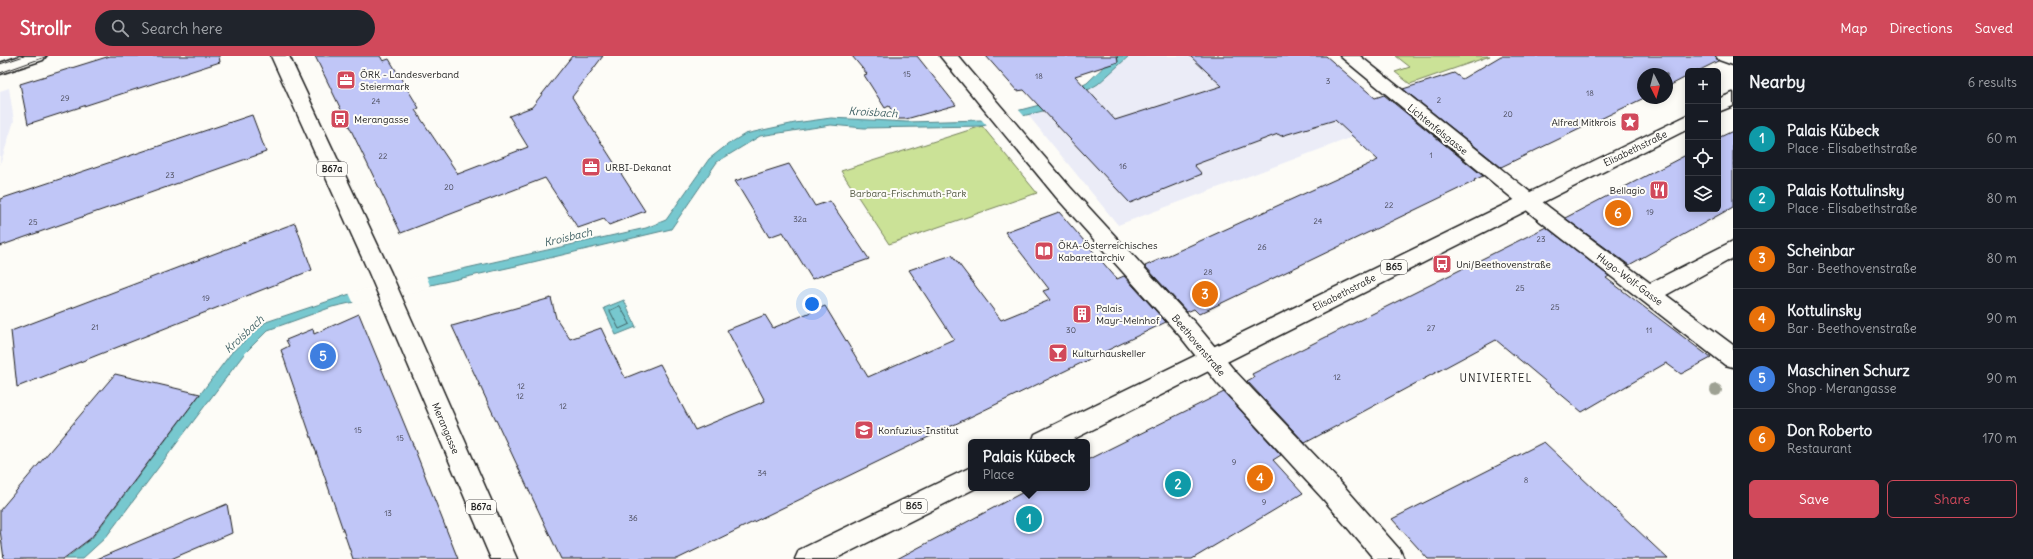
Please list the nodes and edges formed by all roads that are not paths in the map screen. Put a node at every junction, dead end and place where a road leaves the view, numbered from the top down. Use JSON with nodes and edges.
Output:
{"nodes":[{"id":1,"x":37,"y":56,"type":"edge"},
{"id":2,"x":280,"y":56,"type":"edge"},
{"id":3,"x":949,"y":56,"type":"edge"},
{"id":4,"x":1349,"y":56,"type":"edge"},
{"id":5,"x":1725,"y":56,"type":"edge"},
{"id":6,"x":1733,"y":60,"type":"edge"},
{"id":7,"x":0,"y":69,"type":"edge"},
{"id":8,"x":1733,"y":99,"type":"edge"},
{"id":9,"x":1721,"y":105,"type":"edge"},
{"id":10,"x":1685,"y":122,"type":"edge"},
{"id":11,"x":1527,"y":201,"type":"junction"},
{"id":12,"x":1733,"y":249,"type":"edge"},
{"id":13,"x":1650,"y":294,"type":"junction"},
{"id":14,"x":1733,"y":358,"type":"edge"},
{"id":15,"x":1212,"y":359,"type":"junction"},
{"id":16,"x":1050,"y":439,"type":"edge"},
{"id":17,"x":968,"y":479,"type":"edge"},
{"id":18,"x":504,"y":559,"type":"edge"},
{"id":19,"x":808,"y":559,"type":"edge"},
{"id":20,"x":1391,"y":559,"type":"edge"}],
"edges":[{"from":1,"to":7,"type":"main road"},
{"from":2,"to":18,"type":"main road","name":"Merangasse","number":"B67a"},
{"from":3,"to":15,"type":"main road","name":"Beethovenstraße"},
{"from":4,"to":11,"type":"main road","name":"Lichtenfelsgasse"},
{"from":5,"to":6,"type":"main road"},
{"from":8,"to":9,"type":"main road"},
{"from":10,"to":11,"type":"main road","name":"Elisabethstraße","number":"B65"},
{"from":11,"to":13,"type":"main road","name":"Hugo-Wolf-Gasse"},
{"from":11,"to":15,"type":"main road","name":"Elisabethstraße","number":"B65"},
{"from":12,"to":13,"type":"main road"},
{"from":13,"to":14,"type":"main road","name":"Hugo-Wolf-Gasse"},
{"from":15,"to":16,"type":"main road","name":"Elisabethstraße","number":"B65"},
{"from":15,"to":20,"type":"main road","name":"Beethovenstraße"},
{"from":17,"to":19,"type":"main road","number":"B65"}]}
